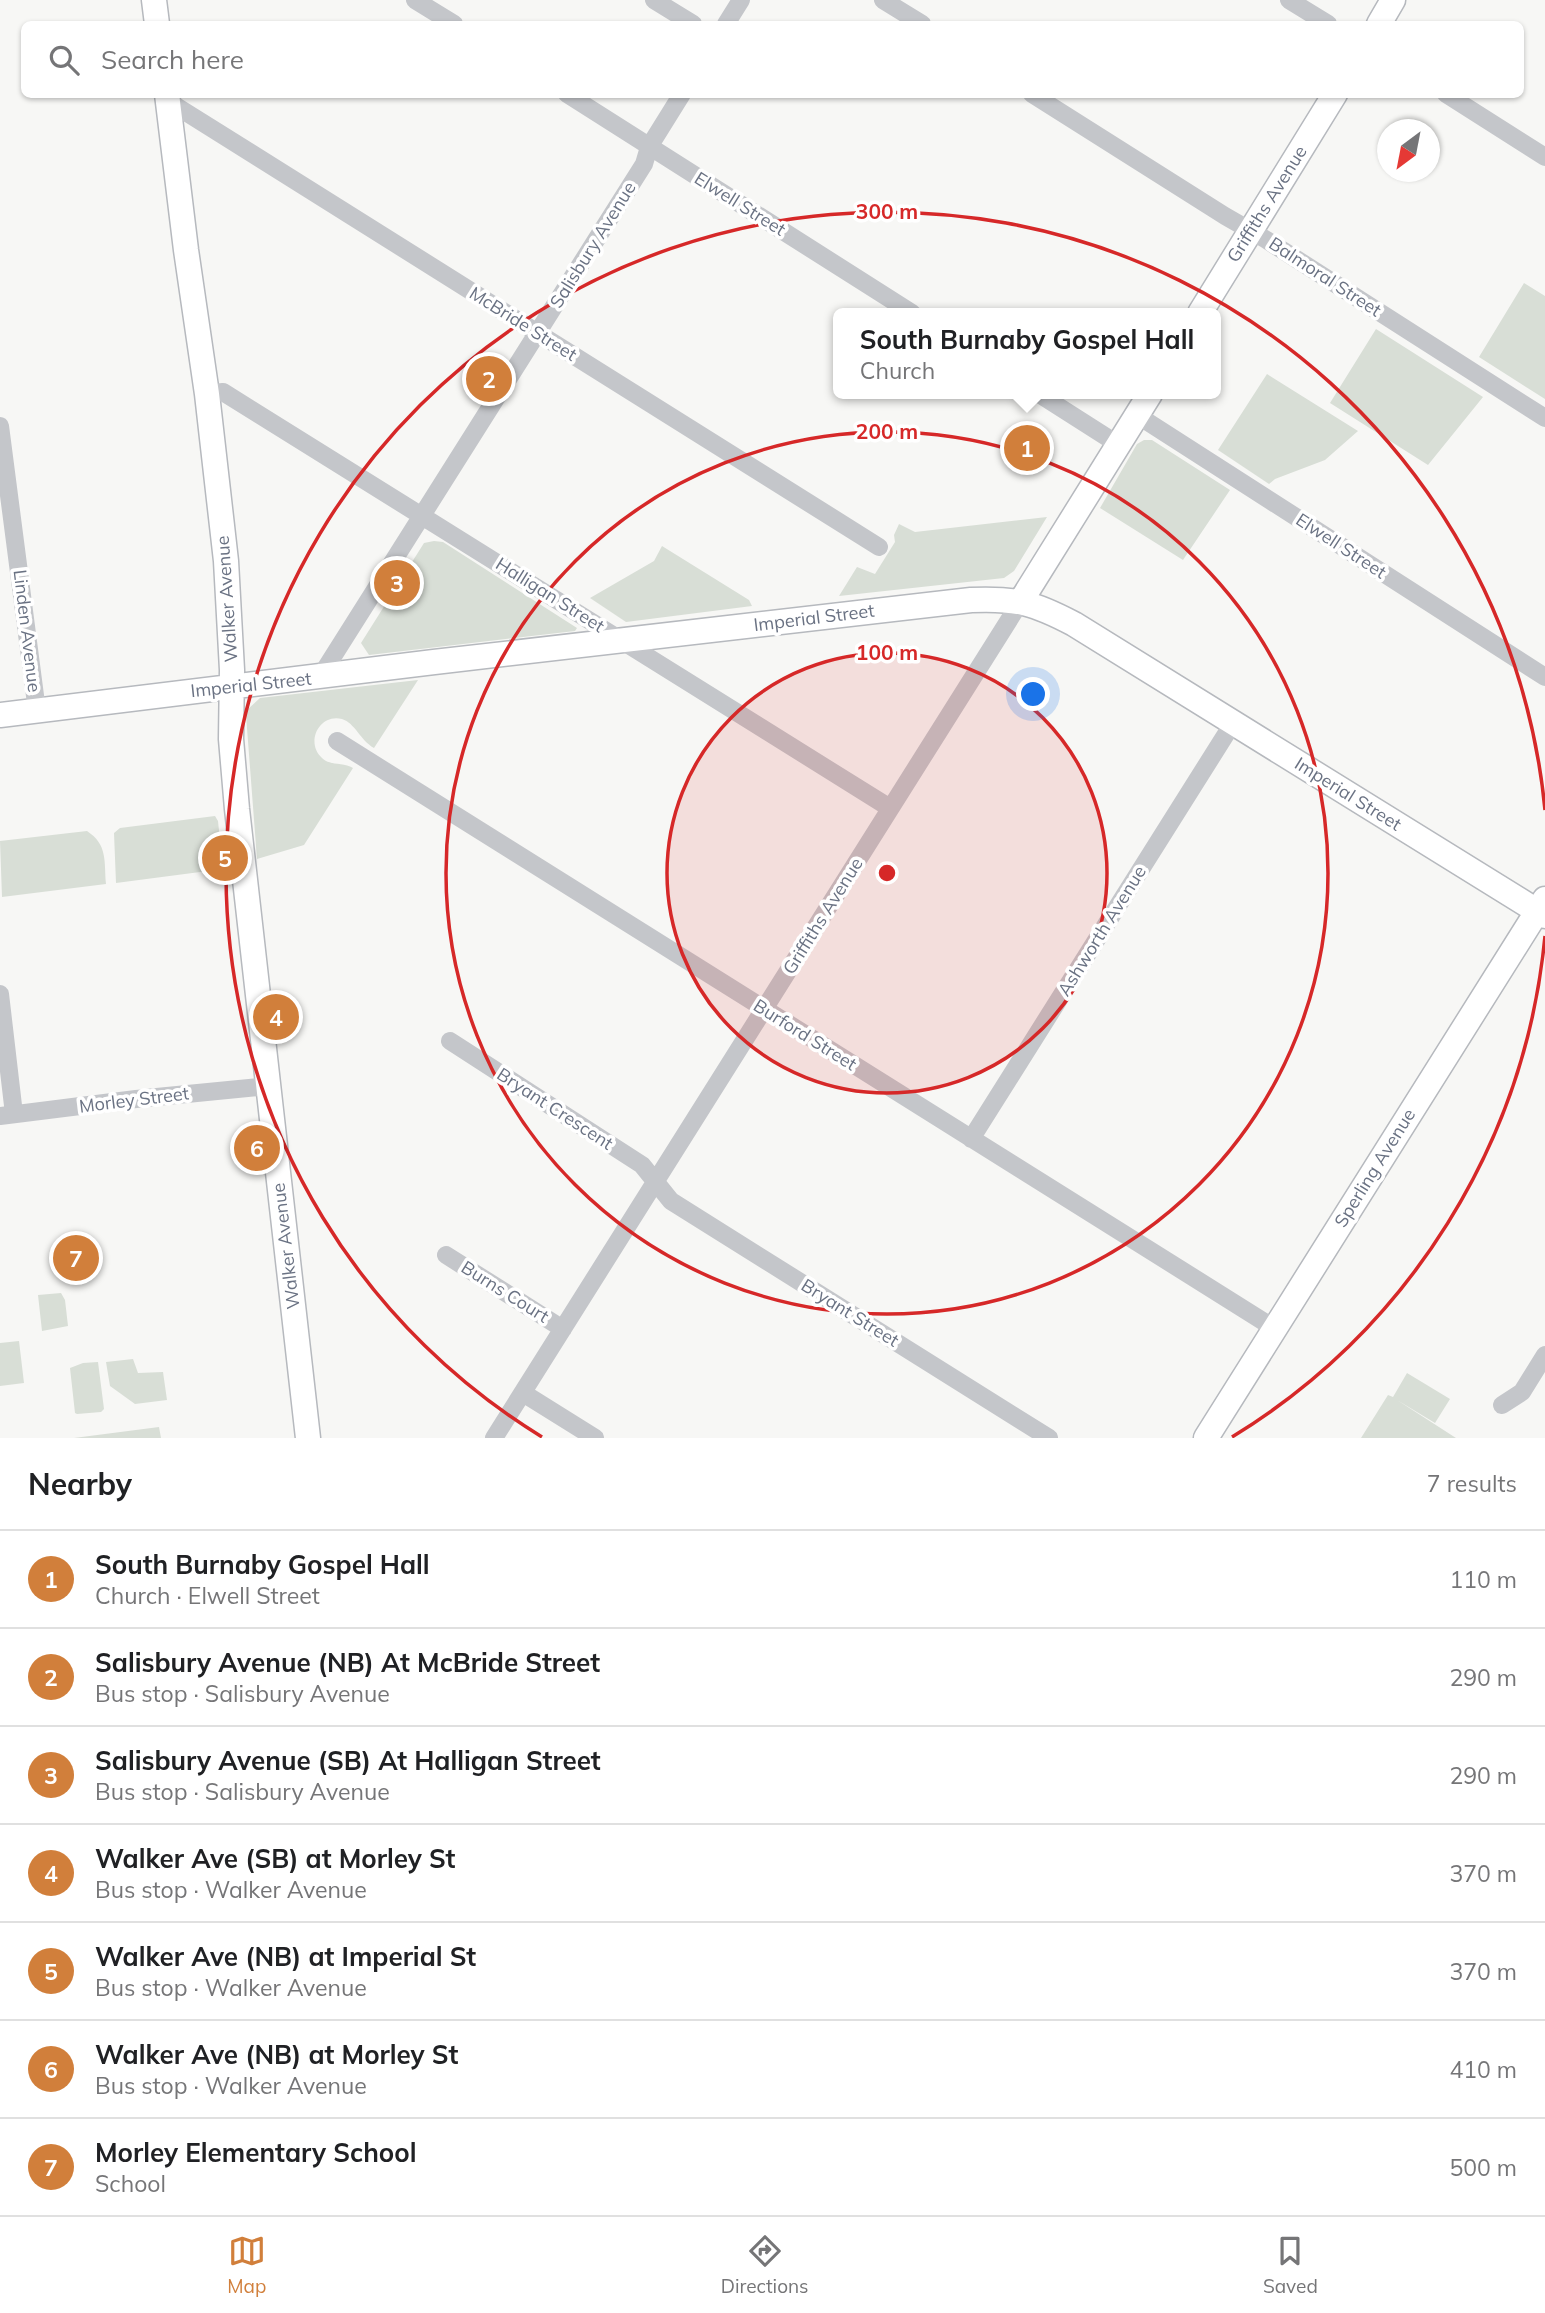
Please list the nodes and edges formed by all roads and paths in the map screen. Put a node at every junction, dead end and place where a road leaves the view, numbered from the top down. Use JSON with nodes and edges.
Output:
{"nodes":[{"id":1,"x":154,"y":0,"type":"edge"},
{"id":2,"x":415,"y":0,"type":"edge"},
{"id":3,"x":654,"y":0,"type":"edge"},
{"id":4,"x":741,"y":0,"type":"edge"},
{"id":5,"x":883,"y":0,"type":"edge"},
{"id":6,"x":1289,"y":0,"type":"edge"},
{"id":7,"x":1393,"y":0,"type":"edge"},
{"id":8,"x":157,"y":21,"type":"edge"},
{"id":9,"x":449,"y":21,"type":"edge"},
{"id":10,"x":688,"y":21,"type":"edge"},
{"id":11,"x":728,"y":21,"type":"edge"},
{"id":12,"x":917,"y":21,"type":"edge"},
{"id":13,"x":1323,"y":21,"type":"edge"},
{"id":14,"x":1381,"y":21,"type":"edge"},
{"id":15,"x":167,"y":98,"type":"edge"},
{"id":16,"x":573,"y":98,"type":"edge"},
{"id":17,"x":680,"y":98,"type":"edge"},
{"id":18,"x":1038,"y":98,"type":"edge"},
{"id":19,"x":1332,"y":98,"type":"edge"},
{"id":20,"x":1452,"y":98,"type":"edge"},
{"id":21,"x":649,"y":147,"type":"junction"},
{"id":22,"x":1545,"y":158,"type":"edge"},
{"id":23,"x":1250,"y":230,"type":"junction"},
{"id":24,"x":904,"y":308,"type":"edge"},
{"id":25,"x":1203,"y":308,"type":"edge"},
{"id":26,"x":538,"y":334,"type":"junction"},
{"id":27,"x":207,"y":394,"type":"junction"},
{"id":28,"x":1047,"y":399,"type":"edge"},
{"id":29,"x":1147,"y":399,"type":"edge"},
{"id":30,"x":1138,"y":415,"type":"junction"},
{"id":31,"x":1545,"y":418,"type":"edge"},
{"id":32,"x":0,"y":426,"type":"edge"},
{"id":33,"x":1119,"y":445,"type":"junction"},
{"id":34,"x":423,"y":516,"type":"junction"},
{"id":35,"x":878,"y":547,"type":"dead end"},
{"id":36,"x":1021,"y":601,"type":"junction"},
{"id":37,"x":624,"y":641,"type":"junction"},
{"id":38,"x":320,"y":677,"type":"junction"},
{"id":39,"x":1545,"y":677,"type":"edge"},
{"id":40,"x":232,"y":687,"type":"junction"},
{"id":41,"x":37,"y":711,"type":"junction"},
{"id":42,"x":0,"y":715,"type":"edge"},
{"id":43,"x":1233,"y":723,"type":"junction"},
{"id":44,"x":337,"y":741,"type":"dead end"},
{"id":45,"x":890,"y":808,"type":"junction"},
{"id":46,"x":1542,"y":909,"type":"edge"},
{"id":47,"x":0,"y":994,"type":"edge"},
{"id":48,"x":765,"y":1009,"type":"junction"},
{"id":49,"x":450,"y":1041,"type":"dead end"},
{"id":50,"x":269,"y":1086,"type":"junction"},
{"id":51,"x":7,"y":1115,"type":"edge"},
{"id":52,"x":971,"y":1139,"type":"junction"},
{"id":53,"x":656,"y":1182,"type":"junction"},
{"id":54,"x":446,"y":1255,"type":"dead end"},
{"id":55,"x":1275,"y":1328,"type":"junction"},
{"id":56,"x":563,"y":1329,"type":"junction"},
{"id":57,"x":1545,"y":1355,"type":"edge"},
{"id":58,"x":523,"y":1393,"type":"junction"},
{"id":59,"x":1502,"y":1405,"type":"dead end"},
{"id":60,"x":308,"y":1438,"type":"edge"},
{"id":61,"x":494,"y":1438,"type":"edge"},
{"id":62,"x":595,"y":1438,"type":"edge"},
{"id":63,"x":1049,"y":1438,"type":"edge"},
{"id":64,"x":1206,"y":1438,"type":"edge"}],
"edges":[{"from":1,"to":8,"type":"street"},
{"from":2,"to":9,"type":"street"},
{"from":3,"to":10,"type":"street"},
{"from":4,"to":11,"type":"street"},
{"from":5,"to":12,"type":"street"},
{"from":6,"to":13,"type":"street"},
{"from":7,"to":14,"type":"street"},
{"from":15,"to":26,"type":"street","name":"McBride Street"},
{"from":15,"to":27,"type":"street","name":"Walker Avenue"},
{"from":16,"to":21,"type":"street","name":"Elwell Street"},
{"from":17,"to":21,"type":"street","name":"Salisbury Avenue"},
{"from":18,"to":23,"type":"street","name":"Balmoral Street"},
{"from":19,"to":23,"type":"street","name":"Griffiths Avenue"},
{"from":20,"to":22,"type":"street"},
{"from":21,"to":24,"type":"street","name":"Elwell Street"},
{"from":21,"to":26,"type":"street","name":"Salisbury Avenue"},
{"from":23,"to":25,"type":"street","name":"Griffiths Avenue"},
{"from":23,"to":31,"type":"street","name":"Balmoral Street"},
{"from":26,"to":34,"type":"street","name":"Salisbury Avenue"},
{"from":26,"to":35,"type":"street","name":"McBride Street"},
{"from":27,"to":34,"type":"street","name":"Halligan Street"},
{"from":27,"to":40,"type":"street","name":"Walker Avenue"},
{"from":28,"to":33,"type":"street"},
{"from":29,"to":30,"type":"street","name":"Griffiths Avenue"},
{"from":30,"to":33,"type":"street","name":"Griffiths Avenue"},
{"from":30,"to":39,"type":"street","name":"Elwell Street"},
{"from":32,"to":41,"type":"street","name":"Linden Avenue"},
{"from":33,"to":36,"type":"street","name":"Griffiths Avenue"},
{"from":34,"to":37,"type":"street","name":"Halligan Street"},
{"from":34,"to":38,"type":"street","name":"Salisbury Avenue"},
{"from":36,"to":37,"type":"street","name":"Imperial Street"},
{"from":36,"to":43,"type":"street","name":"Imperial Street"},
{"from":36,"to":45,"type":"street","name":"Griffiths Avenue"},
{"from":37,"to":38,"type":"street","name":"Imperial Street"},
{"from":37,"to":45,"type":"street","name":"Halligan Street"},
{"from":38,"to":40,"type":"street","name":"Imperial Street"},
{"from":40,"to":41,"type":"street","name":"Imperial Street"},
{"from":40,"to":50,"type":"street","name":"Walker Avenue"},
{"from":41,"to":42,"type":"street","name":"Imperial Street"},
{"from":43,"to":46,"type":"street","name":"Imperial Street"},
{"from":43,"to":52,"type":"street","name":"Ashworth Avenue"},
{"from":44,"to":48,"type":"street","name":"Burford Street"},
{"from":45,"to":48,"type":"street","name":"Griffiths Avenue"},
{"from":46,"to":55,"type":"street","name":"Sperling Avenue"},
{"from":47,"to":51,"type":"street"},
{"from":48,"to":52,"type":"street","name":"Burford Street"},
{"from":48,"to":53,"type":"street","name":"Griffiths Avenue"},
{"from":49,"to":53,"type":"street","name":"Bryant Crescent"},
{"from":50,"to":51,"type":"street","name":"Morley Street"},
{"from":50,"to":60,"type":"street","name":"Walker Avenue"},
{"from":52,"to":55,"type":"street","name":"Burford Street"},
{"from":53,"to":56,"type":"street","name":"Griffiths Avenue"},
{"from":53,"to":63,"type":"street","name":"Bryant Street"},
{"from":54,"to":56,"type":"street","name":"Burns Court"},
{"from":55,"to":64,"type":"street","name":"Sperling Avenue"},
{"from":56,"to":58,"type":"street","name":"Griffiths Avenue"},
{"from":57,"to":59,"type":"street"},
{"from":58,"to":61,"type":"street","name":"Griffiths Avenue"},
{"from":58,"to":62,"type":"street"}]}
